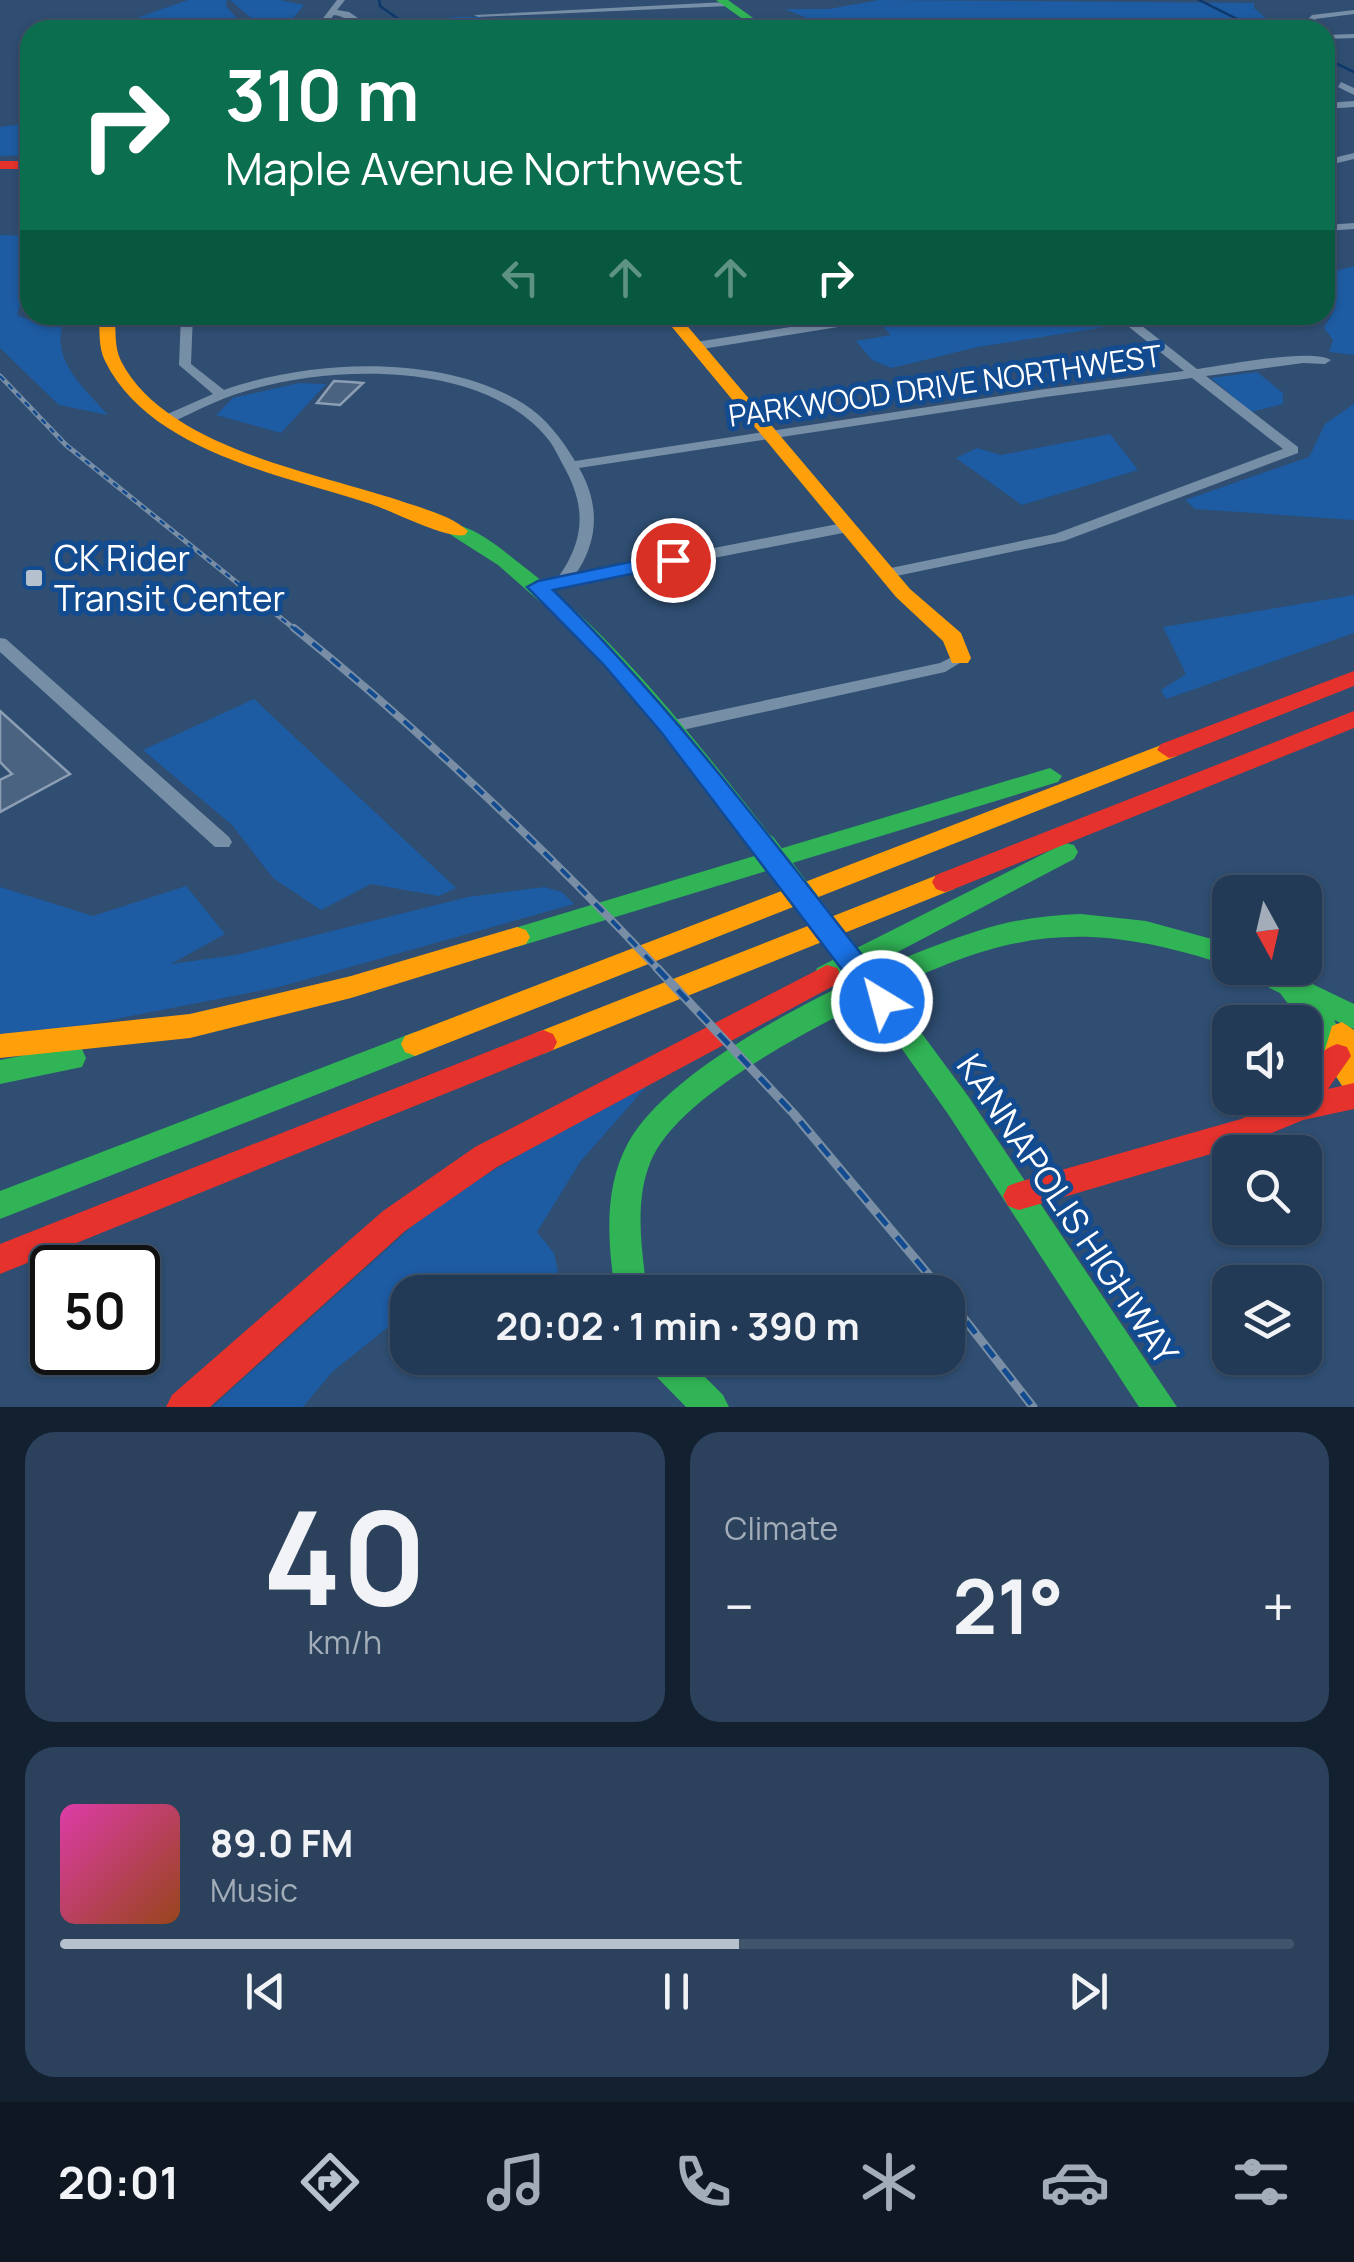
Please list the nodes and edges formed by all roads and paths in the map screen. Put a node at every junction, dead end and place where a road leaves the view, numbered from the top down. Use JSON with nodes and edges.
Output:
{"nodes":[{"id":1,"x":341,"y":0,"type":"edge"},
{"id":2,"x":723,"y":2,"type":"edge"},
{"id":3,"x":333,"y":12,"type":"junction"},
{"id":4,"x":1354,"y":12,"type":"edge"},
{"id":5,"x":478,"y":15,"type":"dead end"},
{"id":6,"x":326,"y":20,"type":"edge"},
{"id":7,"x":356,"y":20,"type":"edge"},
{"id":8,"x":750,"y":20,"type":"edge"},
{"id":9,"x":1310,"y":20,"type":"edge"},
{"id":10,"x":1341,"y":86,"type":"dead end"},
{"id":11,"x":1354,"y":98,"type":"edge"},
{"id":12,"x":107,"y":325,"type":"edge"},
{"id":13,"x":186,"y":325,"type":"edge"},
{"id":14,"x":678,"y":325,"type":"edge"},
{"id":15,"x":828,"y":325,"type":"edge"},
{"id":16,"x":1133,"y":325,"type":"edge"},
{"id":17,"x":696,"y":346,"type":"junction"},
{"id":18,"x":1325,"y":360,"type":"dead end"},
{"id":19,"x":1194,"y":373,"type":"junction"},
{"id":20,"x":221,"y":394,"type":"junction"},
{"id":21,"x":168,"y":419,"type":"junction"},
{"id":22,"x":772,"y":436,"type":"junction"},
{"id":23,"x":572,"y":466,"type":"junction"},
{"id":24,"x":848,"y":527,"type":"junction"},
{"id":25,"x":887,"y":574,"type":"junction"},
{"id":26,"x":552,"y":583,"type":"junction"},
{"id":27,"x":0,"y":643,"type":"edge"},
{"id":28,"x":960,"y":658,"type":"joint"},
{"id":29,"x":1354,"y":678,"type":"edge"},
{"id":30,"x":1292,"y":701,"type":"junction"},
{"id":31,"x":1354,"y":719,"type":"edge"},
{"id":32,"x":669,"y":727,"type":"junction"},
{"id":33,"x":1223,"y":770,"type":"junction"},
{"id":34,"x":222,"y":842,"type":"dead end"},
{"id":35,"x":1212,"y":949,"type":"edge"},
{"id":36,"x":1283,"y":985,"type":"edge"},
{"id":37,"x":1290,"y":985,"type":"edge"},
{"id":38,"x":1354,"y":1017,"type":"edge"},
{"id":39,"x":190,"y":1026,"type":"junction"},
{"id":40,"x":1354,"y":1028,"type":"edge"},
{"id":41,"x":0,"y":1046,"type":"edge"},
{"id":42,"x":1336,"y":1052,"type":"junction"},
{"id":43,"x":0,"y":1072,"type":"edge"},
{"id":44,"x":1322,"y":1078,"type":"edge"},
{"id":45,"x":1354,"y":1080,"type":"edge"},
{"id":46,"x":1354,"y":1096,"type":"edge"},
{"id":47,"x":1322,"y":1099,"type":"edge"},
{"id":48,"x":1275,"y":1115,"type":"edge"},
{"id":49,"x":1019,"y":1196,"type":"junction"},
{"id":50,"x":0,"y":1206,"type":"edge"},
{"id":51,"x":0,"y":1259,"type":"edge"},
{"id":52,"x":627,"y":1275,"type":"edge"},
{"id":53,"x":677,"y":1375,"type":"edge"},
{"id":54,"x":184,"y":1407,"type":"edge"},
{"id":55,"x":712,"y":1407,"type":"edge"},
{"id":56,"x":1158,"y":1407,"type":"edge"}],
"edges":[{"from":1,"to":3,"type":"street"},
{"from":2,"to":5,"type":"street"},
{"from":2,"to":8,"type":"main road"},
{"from":3,"to":6,"type":"street"},
{"from":3,"to":7,"type":"street"},
{"from":4,"to":9,"type":"street"},
{"from":10,"to":11,"type":"street"},
{"from":12,"to":21,"type":"main road","name":"KANNAPOLIS HIGHWAY"},
{"from":13,"to":20,"type":"street"},
{"from":14,"to":17,"type":"main road"},
{"from":15,"to":17,"type":"street"},
{"from":16,"to":19,"type":"street"},
{"from":17,"to":22,"type":"main road"},
{"from":18,"to":19,"type":"street","name":"PARKWOOD DRIVE NORTHWEST"},
{"from":19,"to":22,"type":"street","name":"PARKWOOD DRIVE NORTHWEST"},
{"from":19,"to":25,"type":"street"},
{"from":20,"to":21,"type":"street"},
{"from":20,"to":23,"type":"street"},
{"from":21,"to":26,"type":"main road","name":"KANNAPOLIS HIGHWAY"},
{"from":22,"to":23,"type":"street","name":"PARKWOOD DRIVE NORTHWEST"},
{"from":22,"to":24,"type":"main road"},
{"from":23,"to":26,"type":"street"},
{"from":24,"to":25,"type":"main road"},
{"from":24,"to":26,"type":"street"},
{"from":25,"to":28,"type":"main road"},
{"from":26,"to":32,"type":"main road","name":"KANNAPOLIS HIGHWAY"},
{"from":27,"to":34,"type":"street"},
{"from":28,"to":32,"type":"street"},
{"from":29,"to":30,"type":"main road"},
{"from":30,"to":39,"type":"main road"},
{"from":30,"to":50,"type":"main road"},
{"from":31,"to":33,"type":"main road"},
{"from":32,"to":49,"type":"main road","name":"KANNAPOLIS HIGHWAY","bridge":true},
{"from":33,"to":51,"type":"main road"},
{"from":33,"to":54,"type":"main road"},
{"from":35,"to":52,"type":"main road"},
{"from":36,"to":42,"type":"main road"},
{"from":37,"to":38,"type":"main road"},
{"from":39,"to":41,"type":"main road"},
{"from":39,"to":43,"type":"main road"},
{"from":40,"to":42,"type":"main road"},
{"from":42,"to":44,"type":"main road"},
{"from":42,"to":45,"type":"main road"},
{"from":46,"to":47,"type":"main road"},
{"from":48,"to":49,"type":"main road"},
{"from":49,"to":56,"type":"main road","name":"KANNAPOLIS HIGHWAY"},
{"from":53,"to":55,"type":"main road"}]}
